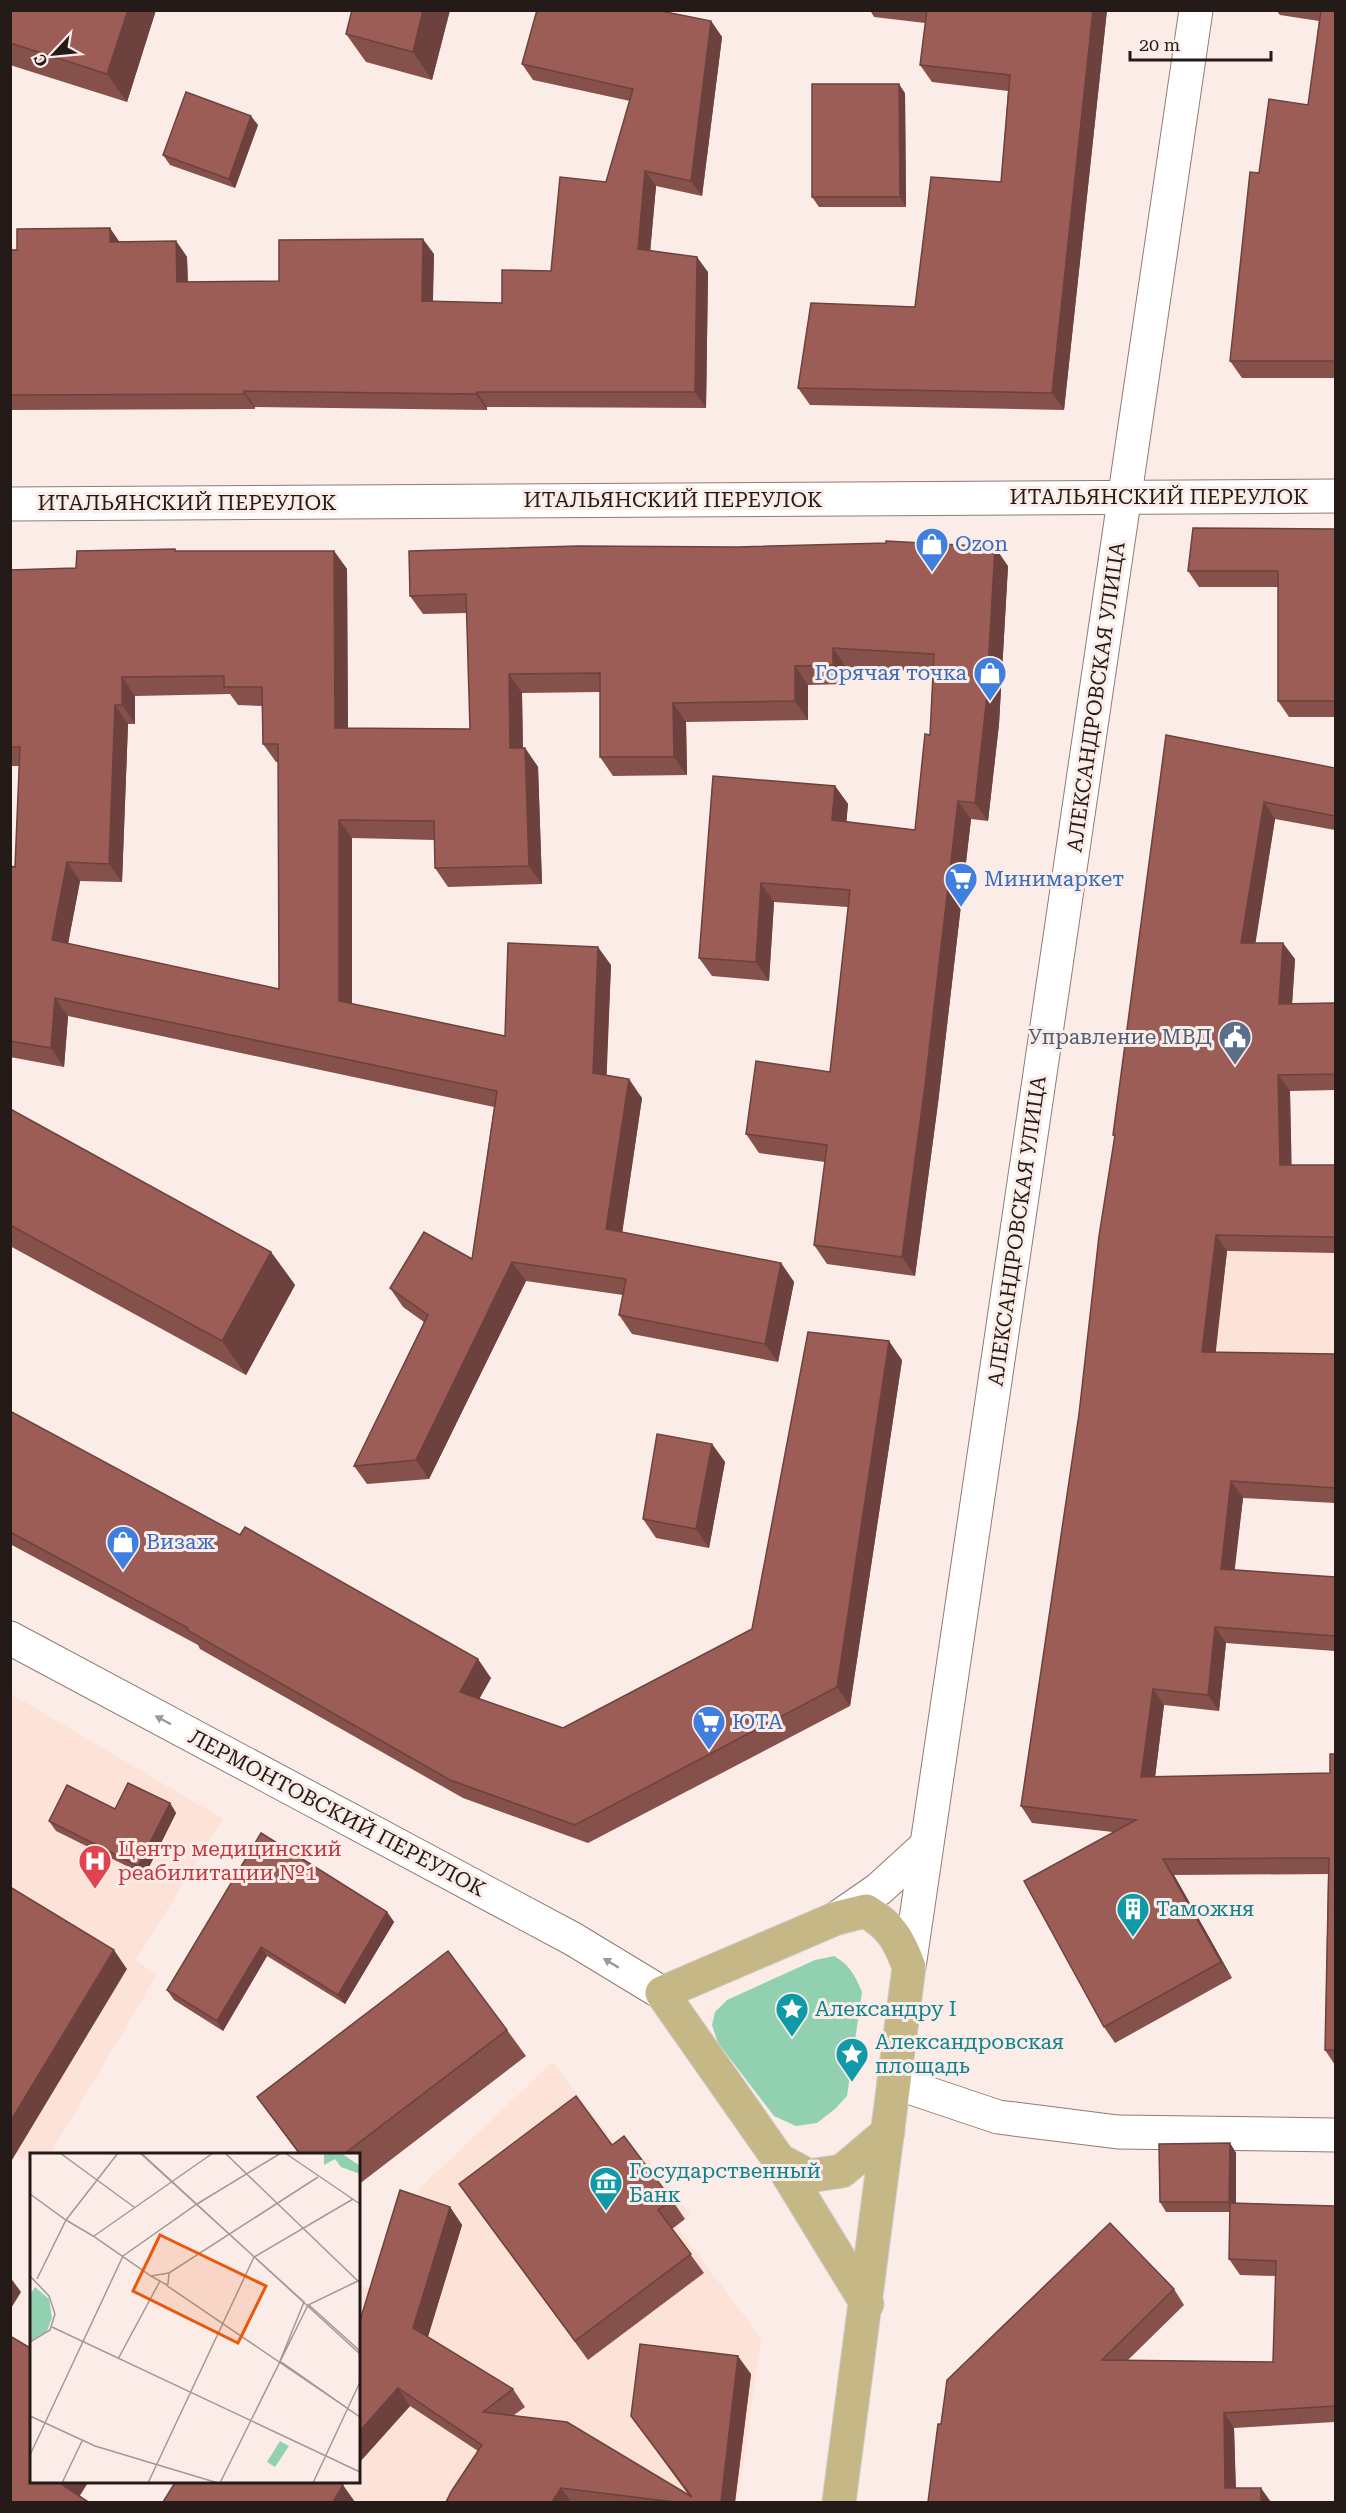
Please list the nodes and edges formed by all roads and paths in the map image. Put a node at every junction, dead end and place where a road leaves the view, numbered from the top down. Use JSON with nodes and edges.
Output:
{"nodes":[{"id":1,"x":1196,"y":10,"type":"edge"},
{"id":2,"x":1335,"y":496,"type":"edge"},
{"id":3,"x":1126,"y":497,"type":"junction"},
{"id":4,"x":10,"y":504,"type":"edge"},
{"id":5,"x":10,"y":1638,"type":"edge"},
{"id":6,"x":926,"y":1846,"type":"junction"},
{"id":7,"x":837,"y":1918,"type":"junction"},
{"id":8,"x":909,"y":1967,"type":"junction"},
{"id":9,"x":662,"y":1993,"type":"junction"},
{"id":10,"x":894,"y":2082,"type":"junction"},
{"id":11,"x":888,"y":2132,"type":"junction"},
{"id":12,"x":1335,"y":2135,"type":"edge"},
{"id":13,"x":779,"y":2160,"type":"junction"},
{"id":14,"x":867,"y":2304,"type":"junction"},
{"id":15,"x":839,"y":2502,"type":"edge"}],
"edges":[{"from":1,"to":3,"type":"street","name":"АЛЕКСАНДРОВСКАЯ УЛИЦА"},
{"from":2,"to":3,"type":"street","name":"ИТАЛЬЯНСКИЙ ПЕРЕУЛОК"},
{"from":3,"to":4,"type":"street","name":"ИТАЛЬЯНСКИЙ ПЕРЕУЛОК"},
{"from":3,"to":6,"type":"street","name":"АЛЕКСАНДРОВСКАЯ УЛИЦА"},
{"from":9,"to":5,"type":"street","name":"ЛЕРМОНТОВСКИЙ ПЕРЕУЛОК","one_way":true},
{"from":6,"to":7,"type":"street"},
{"from":6,"to":8,"type":"street","name":"АЛЕКСАНДРОВСКАЯ УЛИЦА"},
{"from":7,"to":8,"type":"main road"},
{"from":7,"to":9,"type":"main road"},
{"from":8,"to":10,"type":"main road"},
{"from":9,"to":13,"type":"main road"},
{"from":10,"to":11,"type":"main road"},
{"from":10,"to":12,"type":"street"},
{"from":11,"to":13,"type":"main road"},
{"from":11,"to":14,"type":"main road"},
{"from":13,"to":14,"type":"main road"},
{"from":14,"to":15,"type":"main road"}]}
